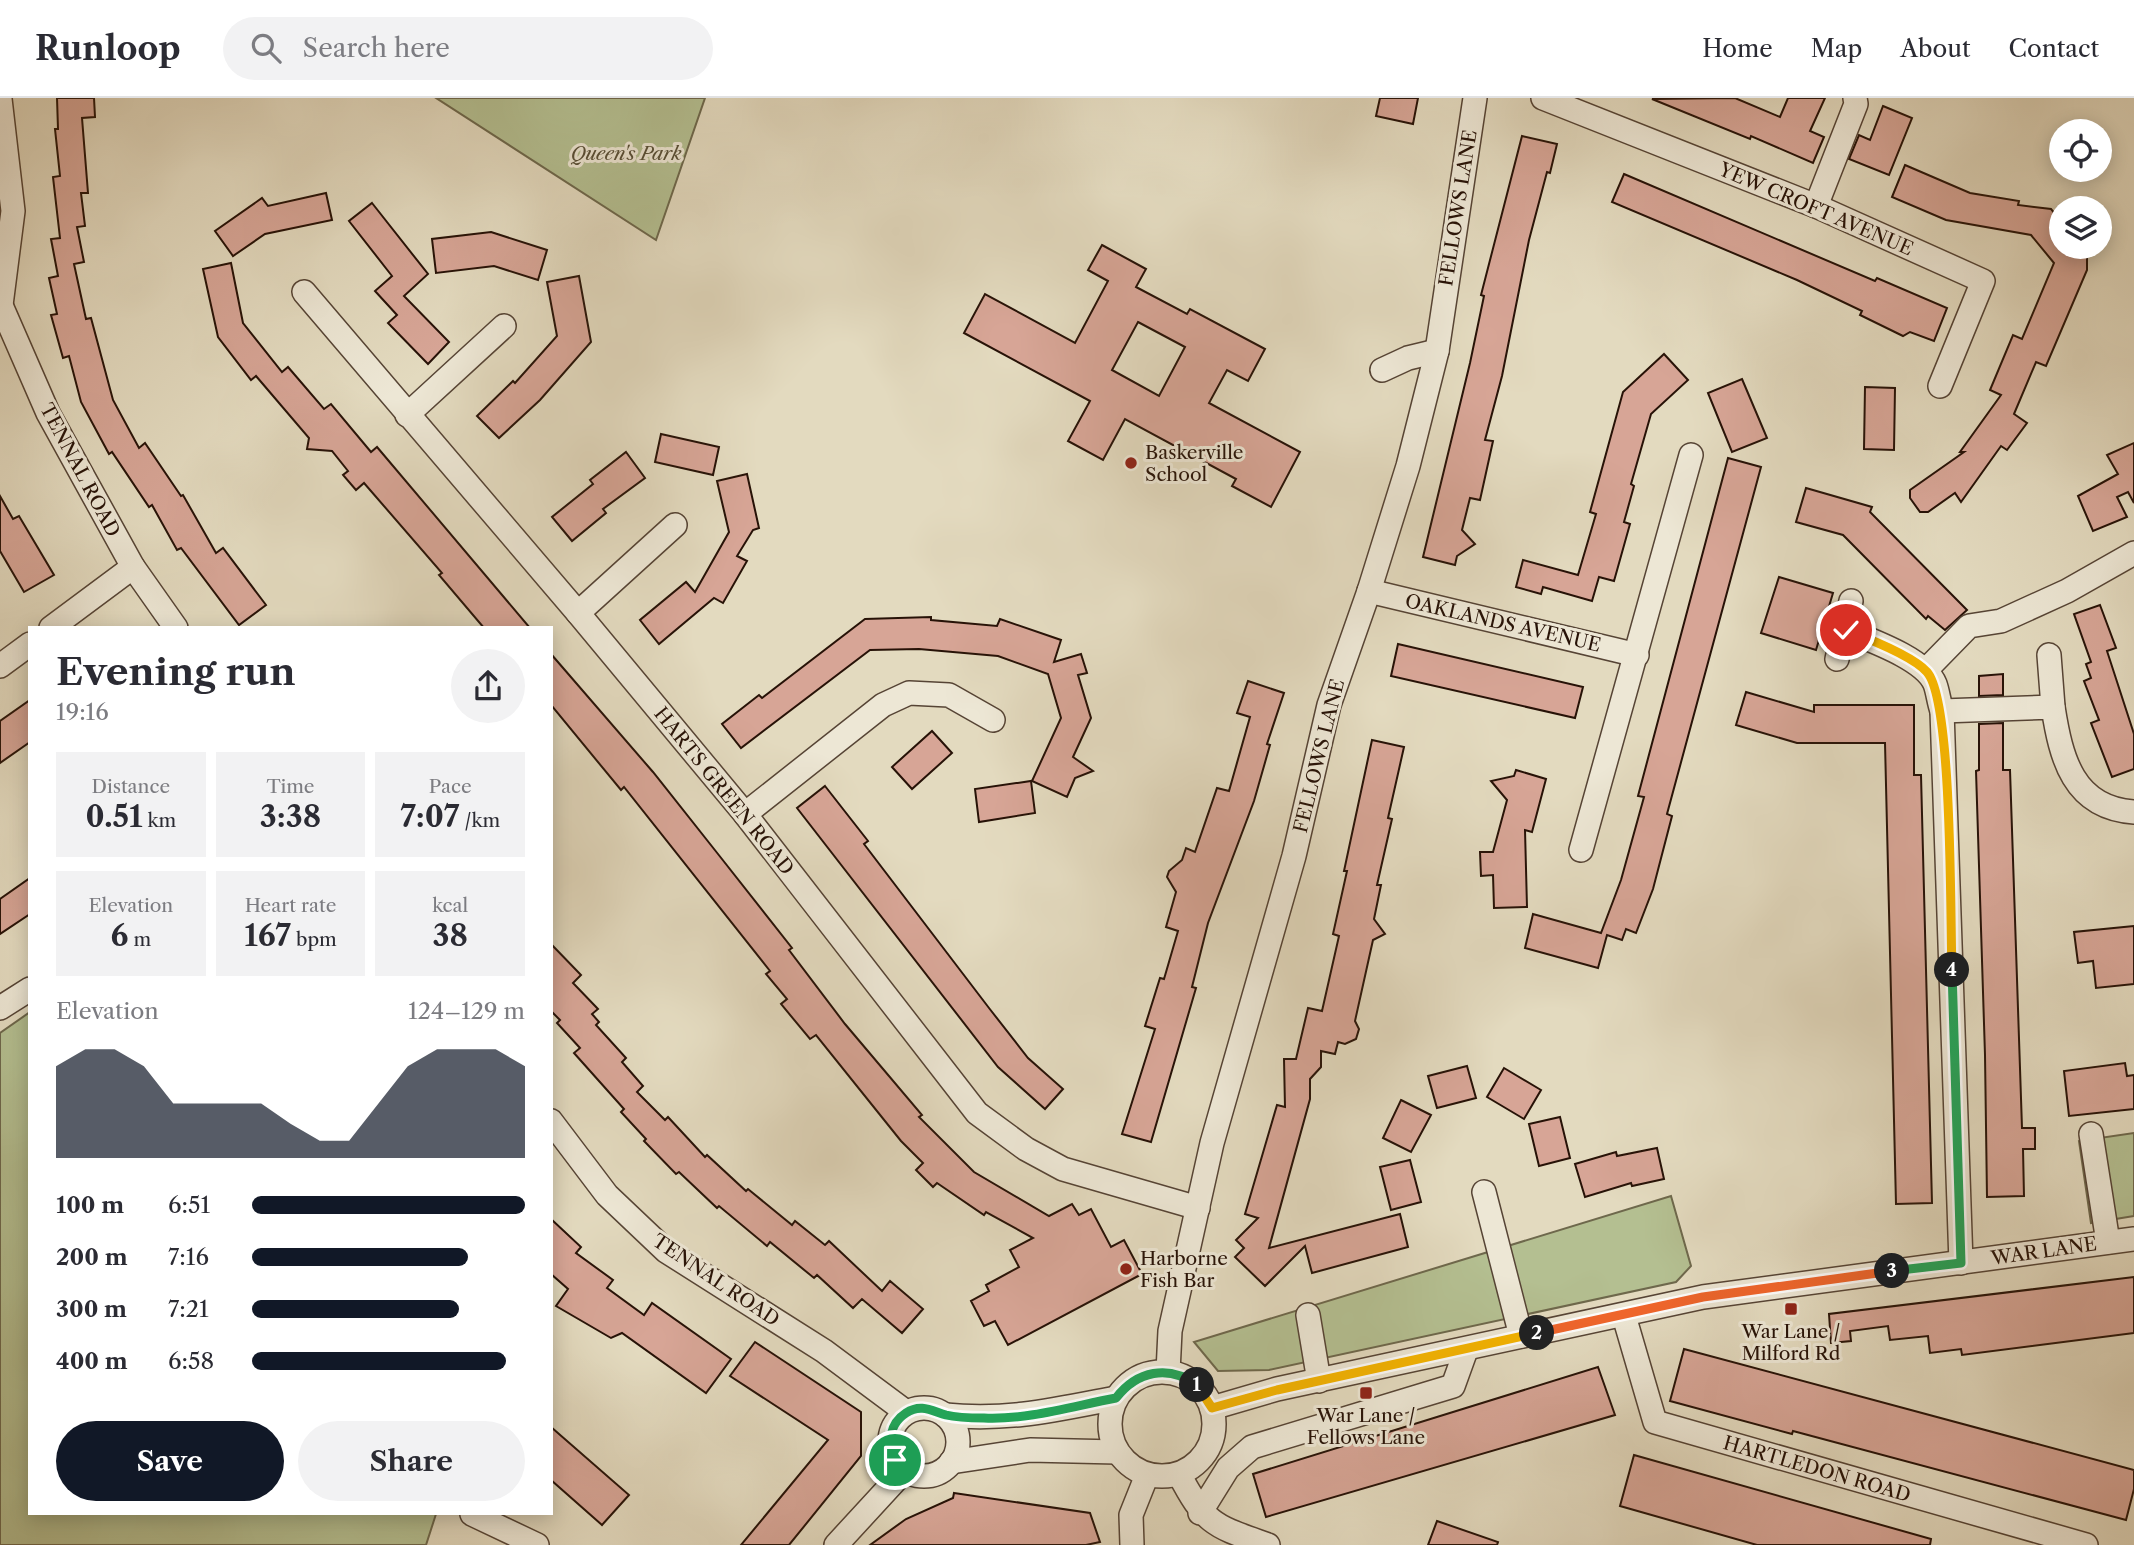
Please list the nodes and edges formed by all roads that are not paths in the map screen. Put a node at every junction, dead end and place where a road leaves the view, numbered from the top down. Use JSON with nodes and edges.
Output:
{"nodes":[{"id":1,"x":1475,"y":98,"type":"edge"},
{"id":2,"x":1543,"y":98,"type":"edge"},
{"id":3,"x":1855,"y":98,"type":"edge"},
{"id":4,"x":0,"y":99,"type":"edge"},
{"id":5,"x":1816,"y":206,"type":"junction"},
{"id":6,"x":304,"y":292,"type":"dead end"},
{"id":7,"x":1,"y":304,"type":"edge"},
{"id":8,"x":504,"y":326,"type":"dead end"},
{"id":9,"x":1437,"y":351,"type":"junction"},
{"id":10,"x":1382,"y":370,"type":"dead end"},
{"id":11,"x":1940,"y":386,"type":"dead end"},
{"id":12,"x":407,"y":415,"type":"junction"},
{"id":13,"x":1690,"y":455,"type":"dead end"},
{"id":14,"x":675,"y":525,"type":"dead end"},
{"id":15,"x":2134,"y":553,"type":"edge"},
{"id":16,"x":133,"y":567,"type":"junction"},
{"id":17,"x":1369,"y":591,"type":"junction"},
{"id":18,"x":1852,"y":601,"type":"dead end"},
{"id":19,"x":578,"y":613,"type":"junction"},
{"id":20,"x":54,"y":626,"type":"edge"},
{"id":21,"x":175,"y":626,"type":"edge"},
{"id":22,"x":1846,"y":630,"type":"junction"},
{"id":23,"x":28,"y":645,"type":"edge"},
{"id":24,"x":1637,"y":655,"type":"junction"},
{"id":25,"x":2049,"y":655,"type":"dead end"},
{"id":26,"x":1837,"y":659,"type":"dead end"},
{"id":27,"x":0,"y":666,"type":"edge"},
{"id":28,"x":1926,"y":670,"type":"junction"},
{"id":29,"x":2053,"y":707,"type":"junction"},
{"id":30,"x":1941,"y":711,"type":"junction"},
{"id":31,"x":993,"y":720,"type":"dead end"},
{"id":32,"x":2134,"y":812,"type":"edge"},
{"id":33,"x":745,"y":814,"type":"junction"},
{"id":34,"x":1581,"y":850,"type":"dead end"},
{"id":35,"x":28,"y":990,"type":"edge"},
{"id":36,"x":0,"y":1008,"type":"edge"},
{"id":37,"x":553,"y":1124,"type":"edge"},
{"id":38,"x":2091,"y":1134,"type":"dead end"},
{"id":39,"x":1484,"y":1192,"type":"dead end"},
{"id":40,"x":1198,"y":1208,"type":"junction"},
{"id":41,"x":2134,"y":1239,"type":"edge"},
{"id":42,"x":2108,"y":1242,"type":"junction"},
{"id":43,"x":1961,"y":1263,"type":"junction"},
{"id":44,"x":1308,"y":1315,"type":"dead end"},
{"id":45,"x":1624,"y":1316,"type":"junction"},
{"id":46,"x":1521,"y":1336,"type":"junction"},
{"id":47,"x":1466,"y":1350,"type":"junction"},
{"id":48,"x":1168,"y":1372,"type":"junction"},
{"id":49,"x":1319,"y":1381,"type":"junction"},
{"id":50,"x":1116,"y":1398,"type":"junction"},
{"id":51,"x":1212,"y":1408,"type":"junction"},
{"id":52,"x":906,"y":1412,"type":"junction"},
{"id":53,"x":945,"y":1415,"type":"junction"},
{"id":54,"x":1117,"y":1452,"type":"junction"},
{"id":55,"x":951,"y":1462,"type":"junction"},
{"id":56,"x":905,"y":1470,"type":"junction"},
{"id":57,"x":1179,"y":1474,"type":"junction"},
{"id":58,"x":1147,"y":1475,"type":"junction"},
{"id":59,"x":1200,"y":1513,"type":"junction"},
{"id":60,"x":474,"y":1515,"type":"edge"},
{"id":61,"x":537,"y":1545,"type":"edge"},
{"id":62,"x":836,"y":1545,"type":"edge"},
{"id":63,"x":1132,"y":1545,"type":"edge"},
{"id":64,"x":1268,"y":1545,"type":"edge"},
{"id":65,"x":2086,"y":1545,"type":"edge"}],
"edges":[{"from":1,"to":9,"type":"street","name":"FELLOWS LANE"},
{"from":2,"to":5,"type":"street","name":"YEW CROFT AVENUE"},
{"from":3,"to":5,"type":"street"},
{"from":4,"to":7,"type":"street"},
{"from":5,"to":11,"type":"street","name":"YEW CROFT AVENUE"},
{"from":6,"to":12,"type":"street","name":"HARTS GREEN ROAD"},
{"from":7,"to":16,"type":"street","name":"TENNAL ROAD"},
{"from":8,"to":12,"type":"street"},
{"from":9,"to":10,"type":"street"},
{"from":9,"to":17,"type":"street","name":"FELLOWS LANE"},
{"from":12,"to":19,"type":"street","name":"HARTS GREEN ROAD"},
{"from":13,"to":24,"type":"street"},
{"from":14,"to":19,"type":"street"},
{"from":15,"to":28,"type":"street"},
{"from":16,"to":20,"type":"street"},
{"from":16,"to":21,"type":"street","name":"TENNAL ROAD"},
{"from":17,"to":24,"type":"street","name":"OAKLANDS AVENUE"},
{"from":17,"to":40,"type":"street","name":"FELLOWS LANE"},
{"from":18,"to":22,"type":"street"},
{"from":19,"to":33,"type":"street","name":"HARTS GREEN ROAD"},
{"from":22,"to":26,"type":"street"},
{"from":22,"to":28,"type":"street"},
{"from":23,"to":27,"type":"street"},
{"from":24,"to":34,"type":"street"},
{"from":25,"to":29,"type":"street"},
{"from":28,"to":30,"type":"street"},
{"from":29,"to":30,"type":"street"},
{"from":29,"to":32,"type":"street"},
{"from":30,"to":43,"type":"street"},
{"from":31,"to":33,"type":"street"},
{"from":33,"to":40,"type":"street","name":"HARTS GREEN ROAD"},
{"from":35,"to":36,"type":"street"},
{"from":37,"to":52,"type":"street","name":"TENNAL ROAD"},
{"from":38,"to":42,"type":"street"},
{"from":39,"to":46,"type":"street"},
{"from":40,"to":48,"type":"street","name":"FELLOWS LANE"},
{"from":41,"to":42,"type":"street","name":"WAR LANE"},
{"from":42,"to":43,"type":"street","name":"WAR LANE"},
{"from":43,"to":45,"type":"street","name":"WAR LANE"},
{"from":44,"to":49,"type":"street"},
{"from":45,"to":46,"type":"street","name":"WAR LANE"},
{"from":45,"to":65,"type":"street","name":"HARTLEDON ROAD"},
{"from":46,"to":47,"type":"street","name":"WAR LANE"},
{"from":47,"to":49,"type":"street","name":"WAR LANE"},
{"from":47,"to":59,"type":"street"},
{"from":48,"to":50,"type":"street"},
{"from":48,"to":51,"type":"street"},
{"from":49,"to":51,"type":"street","name":"WAR LANE"},
{"from":50,"to":53,"type":"street"},
{"from":50,"to":54,"type":"street"},
{"from":51,"to":57,"type":"street"},
{"from":52,"to":53,"type":"street"},
{"from":52,"to":56,"type":"street"},
{"from":53,"to":55,"type":"street"},
{"from":54,"to":55,"type":"street"},
{"from":54,"to":58,"type":"street"},
{"from":55,"to":56,"type":"street"},
{"from":56,"to":62,"type":"street"},
{"from":57,"to":58,"type":"street"},
{"from":57,"to":59,"type":"street"},
{"from":58,"to":63,"type":"street"},
{"from":59,"to":64,"type":"street"},
{"from":60,"to":61,"type":"street"}]}
